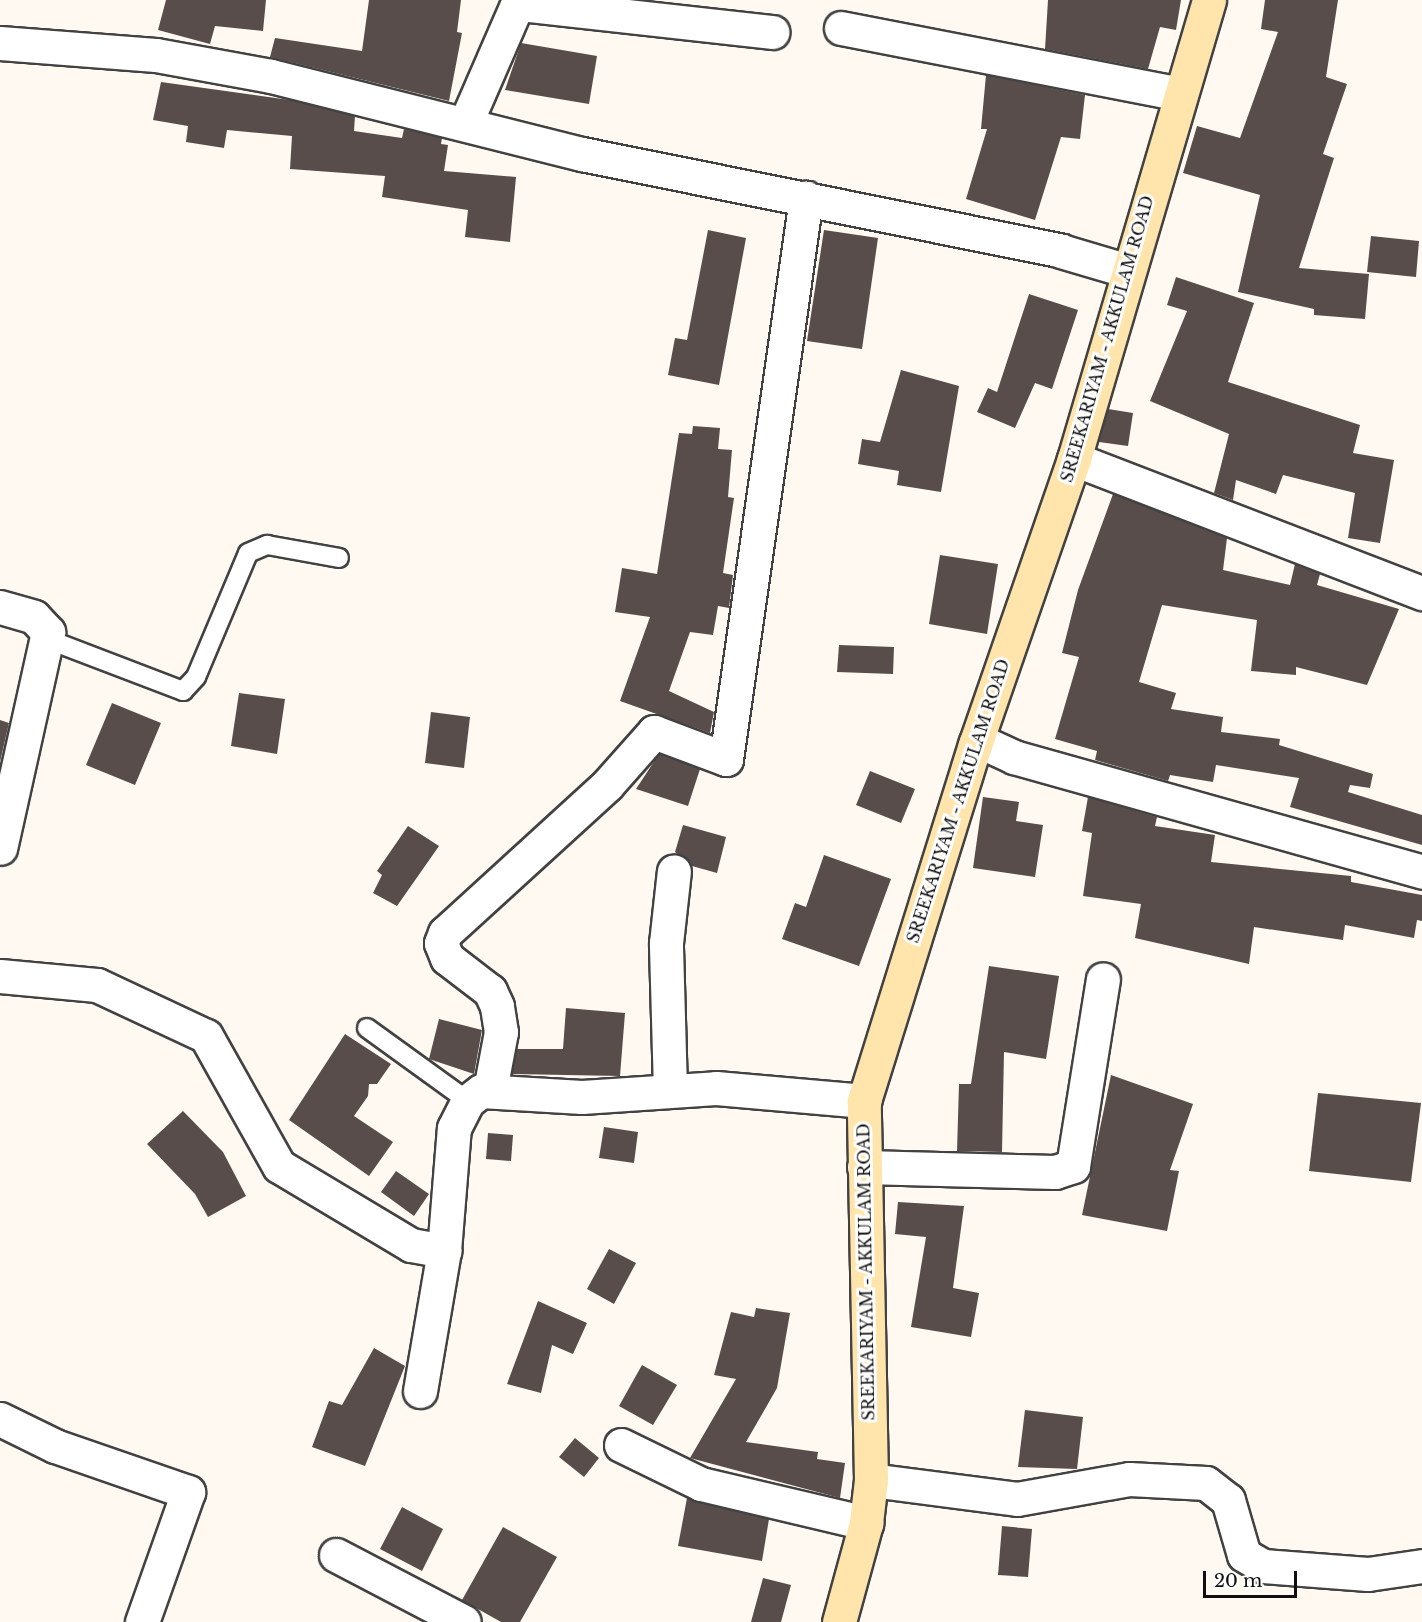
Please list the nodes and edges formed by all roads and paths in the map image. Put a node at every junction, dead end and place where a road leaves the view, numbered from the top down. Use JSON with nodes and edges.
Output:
{"nodes":[{"id":1,"x":1209,"y":0,"type":"edge"},
{"id":2,"x":519,"y":2,"type":"edge"},
{"id":3,"x":841,"y":28,"type":"dead end"},
{"id":4,"x":772,"y":32,"type":"dead end"},
{"id":5,"x":0,"y":43,"type":"edge"},
{"id":6,"x":1179,"y":94,"type":"junction"},
{"id":7,"x":466,"y":122,"type":"junction"},
{"id":8,"x":806,"y":198,"type":"junction"},
{"id":9,"x":1125,"y":270,"type":"junction"},
{"id":10,"x":1074,"y":459,"type":"junction"},
{"id":11,"x":339,"y":558,"type":"dead end"},
{"id":12,"x":1422,"y":593,"type":"edge"},
{"id":13,"x":0,"y":606,"type":"edge"},
{"id":14,"x":47,"y":639,"type":"junction"},
{"id":15,"x":977,"y":740,"type":"junction"},
{"id":16,"x":0,"y":848,"type":"edge"},
{"id":17,"x":674,"y":871,"type":"dead end"},
{"id":18,"x":1422,"y":872,"type":"edge"},
{"id":19,"x":0,"y":976,"type":"edge"},
{"id":20,"x":1103,"y":979,"type":"dead end"},
{"id":21,"x":367,"y":1028,"type":"dead end"},
{"id":22,"x":670,"y":1090,"type":"junction"},
{"id":23,"x":479,"y":1096,"type":"junction"},
{"id":24,"x":864,"y":1101,"type":"junction"},
{"id":25,"x":864,"y":1167,"type":"junction"},
{"id":26,"x":444,"y":1251,"type":"junction"},
{"id":27,"x":420,"y":1391,"type":"dead end"},
{"id":28,"x":0,"y":1419,"type":"edge"},
{"id":29,"x":621,"y":1445,"type":"dead end"},
{"id":30,"x":871,"y":1480,"type":"junction"},
{"id":31,"x":866,"y":1523,"type":"junction"},
{"id":32,"x":336,"y":1555,"type":"dead end"},
{"id":33,"x":1422,"y":1566,"type":"edge"},
{"id":34,"x":142,"y":1622,"type":"edge"},
{"id":35,"x":464,"y":1622,"type":"edge"},
{"id":36,"x":839,"y":1622,"type":"edge"}],
"edges":[{"from":1,"to":6,"type":"main road","name":"SREEKARIYAM - AKKULAM ROAD"},
{"from":2,"to":4,"type":"street"},
{"from":2,"to":7,"type":"street"},
{"from":3,"to":6,"type":"street"},
{"from":5,"to":7,"type":"street"},
{"from":6,"to":9,"type":"main road","name":"SREEKARIYAM - AKKULAM ROAD"},
{"from":7,"to":8,"type":"street"},
{"from":8,"to":9,"type":"street"},
{"from":8,"to":23,"type":"street"},
{"from":9,"to":10,"type":"main road","name":"SREEKARIYAM - AKKULAM ROAD"},
{"from":10,"to":12,"type":"street"},
{"from":10,"to":15,"type":"main road","name":"SREEKARIYAM - AKKULAM ROAD"},
{"from":11,"to":14,"type":"lane"},
{"from":13,"to":14,"type":"street"},
{"from":14,"to":16,"type":"street"},
{"from":15,"to":18,"type":"street"},
{"from":15,"to":24,"type":"main road","name":"SREEKARIYAM - AKKULAM ROAD"},
{"from":17,"to":22,"type":"street"},
{"from":19,"to":26,"type":"street"},
{"from":20,"to":25,"type":"street"},
{"from":21,"to":23,"type":"lane"},
{"from":22,"to":23,"type":"street"},
{"from":22,"to":24,"type":"street"},
{"from":23,"to":26,"type":"street"},
{"from":24,"to":25,"type":"main road","name":"SREEKARIYAM - AKKULAM ROAD"},
{"from":25,"to":30,"type":"main road","name":"SREEKARIYAM - AKKULAM ROAD"},
{"from":26,"to":27,"type":"street"},
{"from":28,"to":34,"type":"street"},
{"from":29,"to":31,"type":"street"},
{"from":30,"to":31,"type":"main road","name":"SREEKARIYAM - AKKULAM ROAD"},
{"from":30,"to":33,"type":"street"},
{"from":31,"to":36,"type":"main road","name":"SREEKARIYAM - AKKULAM ROAD"},
{"from":32,"to":35,"type":"street"}]}
